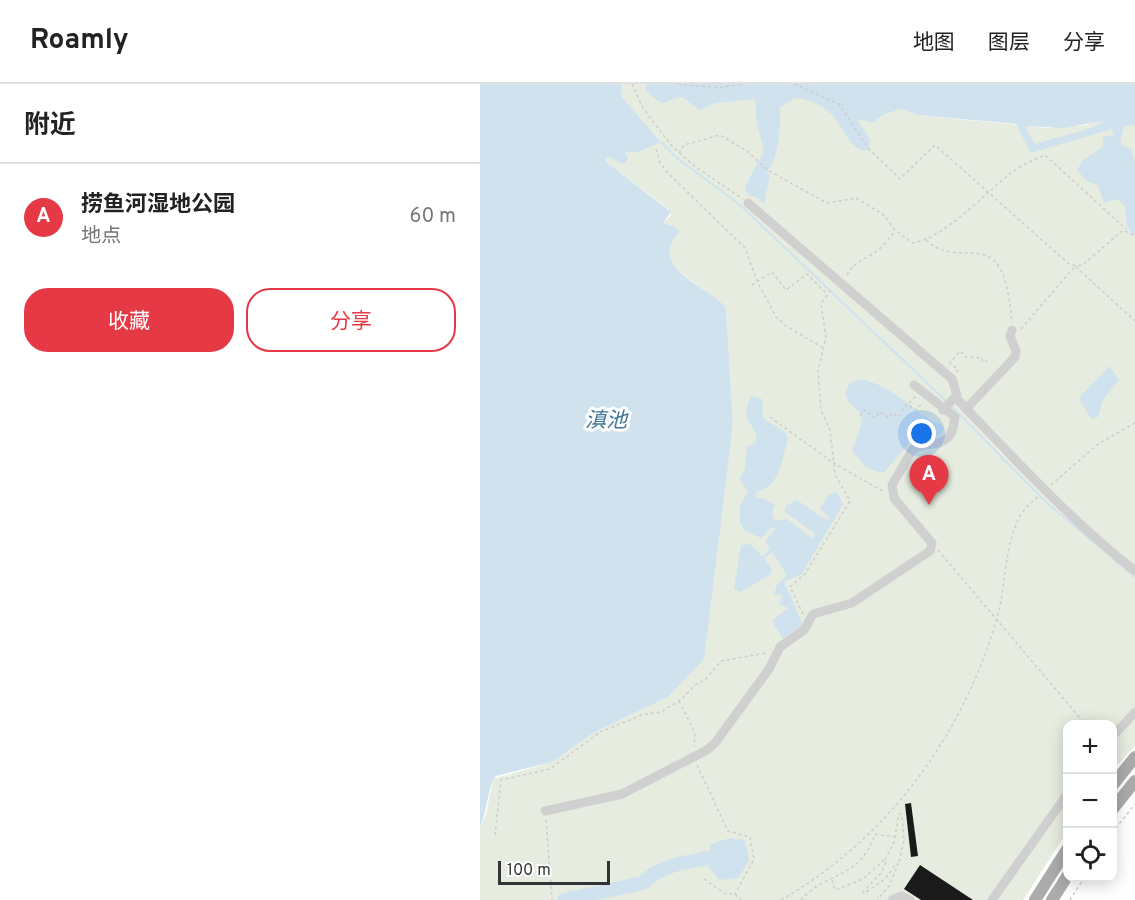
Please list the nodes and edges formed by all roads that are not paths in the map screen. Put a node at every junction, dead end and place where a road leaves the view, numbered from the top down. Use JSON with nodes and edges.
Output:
{"nodes":[{"id":1,"x":748,"y":203,"type":"road end"},
{"id":2,"x":1012,"y":330,"type":"road end"},
{"id":3,"x":914,"y":385,"type":"dead end"},
{"id":4,"x":949,"y":404,"type":"junction"},
{"id":5,"x":966,"y":409,"type":"junction"},
{"id":6,"x":1135,"y":571,"type":"edge"},
{"id":7,"x":1135,"y":712,"type":"edge"},
{"id":8,"x":1117,"y":732,"type":"edge"},
{"id":9,"x":1135,"y":757,"type":"edge"},
{"id":10,"x":1117,"y":781,"type":"edge"},
{"id":11,"x":1135,"y":781,"type":"edge"},
{"id":12,"x":1063,"y":800,"type":"edge"},
{"id":13,"x":1117,"y":805,"type":"edge"},
{"id":14,"x":545,"y":811,"type":"road end"},
{"id":15,"x":1063,"y":856,"type":"edge"},
{"id":16,"x":1064,"y":882,"type":"edge"},
{"id":17,"x":892,"y":900,"type":"edge"},
{"id":18,"x":910,"y":900,"type":"edge"},
{"id":19,"x":992,"y":900,"type":"edge"},
{"id":20,"x":1035,"y":900,"type":"edge"},
{"id":21,"x":1052,"y":900,"type":"edge"}],
"edges":[{"from":1,"to":4,"type":"lane"},
{"from":2,"to":5,"type":"lane"},
{"from":3,"to":4,"type":"lane"},
{"from":4,"to":5,"type":"lane"},
{"from":4,"to":14,"type":"lane"},
{"from":5,"to":6,"type":"lane"},
{"from":7,"to":8,"type":"lane"},
{"from":9,"to":10,"type":"main road"},
{"from":11,"to":13,"type":"main road"},
{"from":12,"to":19,"type":"lane"},
{"from":15,"to":20,"type":"main road"},
{"from":16,"to":21,"type":"main road"},
{"from":17,"to":18,"type":"lane"}]}
